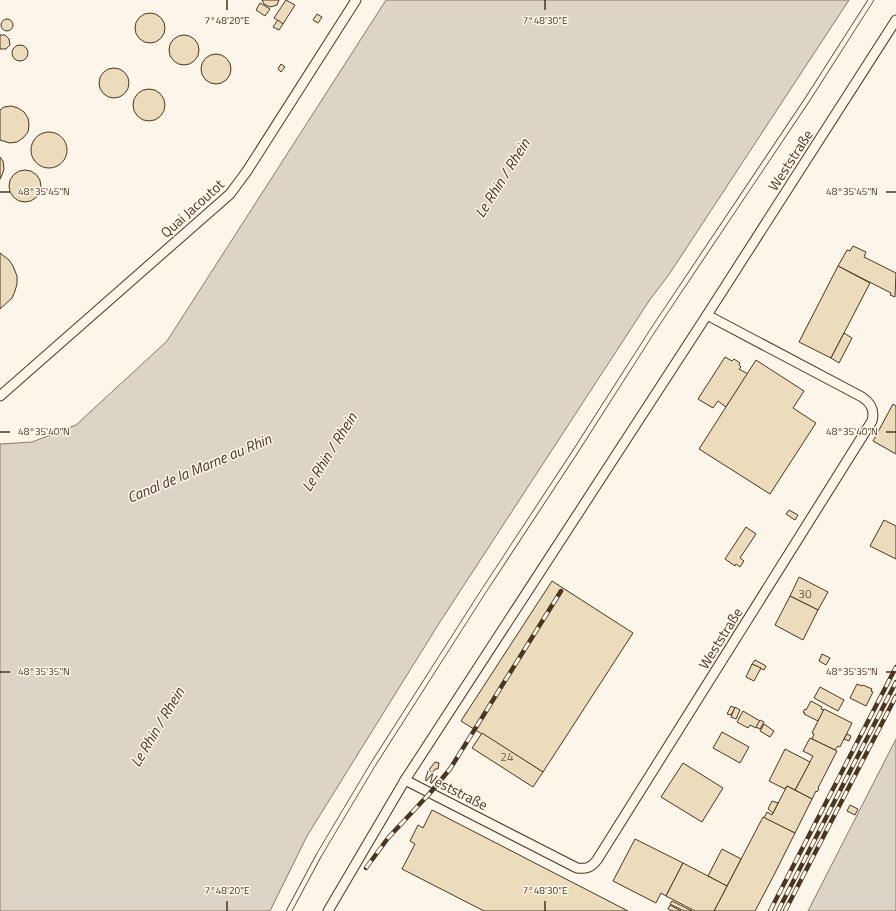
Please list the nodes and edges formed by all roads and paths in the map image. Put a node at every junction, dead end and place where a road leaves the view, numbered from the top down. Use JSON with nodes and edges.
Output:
{"nodes":[{"id":1,"x":356,"y":0,"type":"edge"},
{"id":2,"x":871,"y":0,"type":"edge"},
{"id":3,"x":896,"y":20,"type":"edge"},
{"id":4,"x":707,"y":315,"type":"junction"},
{"id":5,"x":0,"y":396,"type":"edge"},
{"id":6,"x":405,"y":780,"type":"junction"},
{"id":7,"x":289,"y":911,"type":"edge"},
{"id":8,"x":328,"y":911,"type":"edge"}],
"edges":[{"from":1,"to":5,"type":"street","name":"Quai Jacoutot"},
{"from":2,"to":7,"type":"lane"},
{"from":3,"to":4,"type":"street","name":"Weststraße"},
{"from":4,"to":6,"type":"street","name":"Weststraße"},
{"from":4,"to":6,"type":"street","name":"Weststraße"},
{"from":6,"to":8,"type":"street","name":"Weststraße"}]}
